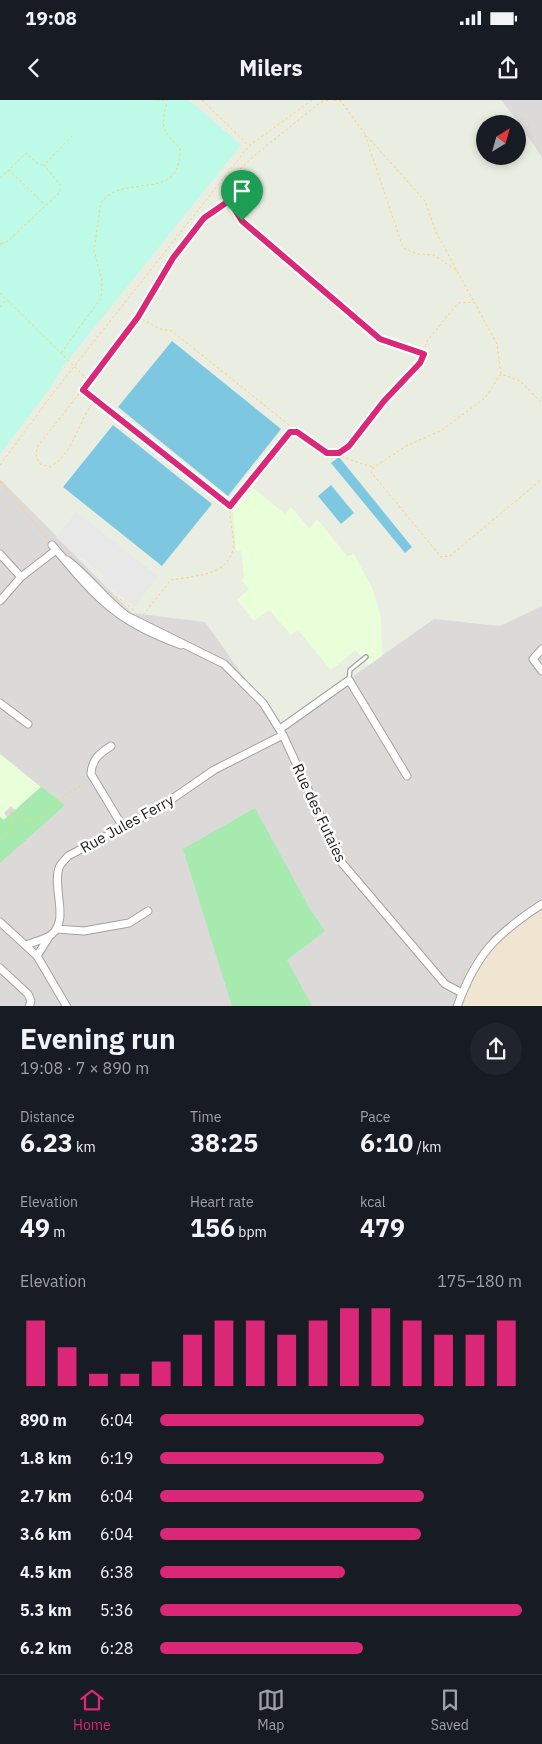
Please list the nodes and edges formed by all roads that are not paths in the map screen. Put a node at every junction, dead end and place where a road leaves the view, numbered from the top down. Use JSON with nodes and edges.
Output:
{"nodes":[{"id":1,"x":0,"y":554,"type":"edge"},
{"id":2,"x":67,"y":560,"type":"junction"},
{"id":3,"x":21,"y":577,"type":"junction"},
{"id":4,"x":0,"y":601,"type":"edge"},
{"id":5,"x":542,"y":649,"type":"edge"},
{"id":6,"x":202,"y":653,"type":"junction"},
{"id":7,"x":366,"y":657,"type":"dead end"},
{"id":8,"x":542,"y":672,"type":"edge"},
{"id":9,"x":349,"y":680,"type":"junction"},
{"id":10,"x":0,"y":703,"type":"edge"},
{"id":11,"x":28,"y":724,"type":"dead end"},
{"id":12,"x":281,"y":732,"type":"junction"},
{"id":13,"x":111,"y":746,"type":"dead end"},
{"id":14,"x":408,"y":776,"type":"dead end"},
{"id":15,"x":123,"y":827,"type":"junction"},
{"id":16,"x":542,"y":904,"type":"edge"},
{"id":17,"x":148,"y":912,"type":"dead end"},
{"id":18,"x":0,"y":922,"type":"edge"},
{"id":19,"x":56,"y":929,"type":"junction"},
{"id":20,"x":50,"y":936,"type":"junction"},
{"id":21,"x":26,"y":945,"type":"junction"},
{"id":22,"x":37,"y":956,"type":"junction"},
{"id":23,"x":0,"y":968,"type":"edge"},
{"id":24,"x":462,"y":993,"type":"junction"},
{"id":25,"x":29,"y":1006,"type":"edge"},
{"id":26,"x":67,"y":1006,"type":"edge"},
{"id":27,"x":457,"y":1006,"type":"edge"}],
"edges":[{"from":1,"to":3,"type":"street"},
{"from":2,"to":3,"type":"street","name":"Rue des Futaies"},
{"from":2,"to":6,"type":"street","name":"Rue des Futaies"},
{"from":2,"to":6,"type":"street","name":"Rue des Futaies"},
{"from":3,"to":4,"type":"street"},
{"from":5,"to":8,"type":"street"},
{"from":6,"to":12,"type":"street","name":"Rue des Futaies"},
{"from":7,"to":9,"type":"lane"},
{"from":9,"to":12,"type":"street","name":"Rue Jules Ferry"},
{"from":9,"to":14,"type":"street"},
{"from":10,"to":11,"type":"street"},
{"from":12,"to":15,"type":"street","name":"Rue Jules Ferry"},
{"from":12,"to":24,"type":"street","name":"Rue des Futaies"},
{"from":13,"to":15,"type":"street"},
{"from":15,"to":19,"type":"street","name":"Rue Jules Ferry"},
{"from":16,"to":24,"type":"street"},
{"from":17,"to":19,"type":"street"},
{"from":18,"to":21,"type":"street"},
{"from":19,"to":20,"type":"street"},
{"from":20,"to":21,"type":"street"},
{"from":20,"to":22,"type":"street"},
{"from":21,"to":22,"type":"street"},
{"from":22,"to":26,"type":"street"},
{"from":23,"to":25,"type":"street"},
{"from":24,"to":27,"type":"street"}]}
